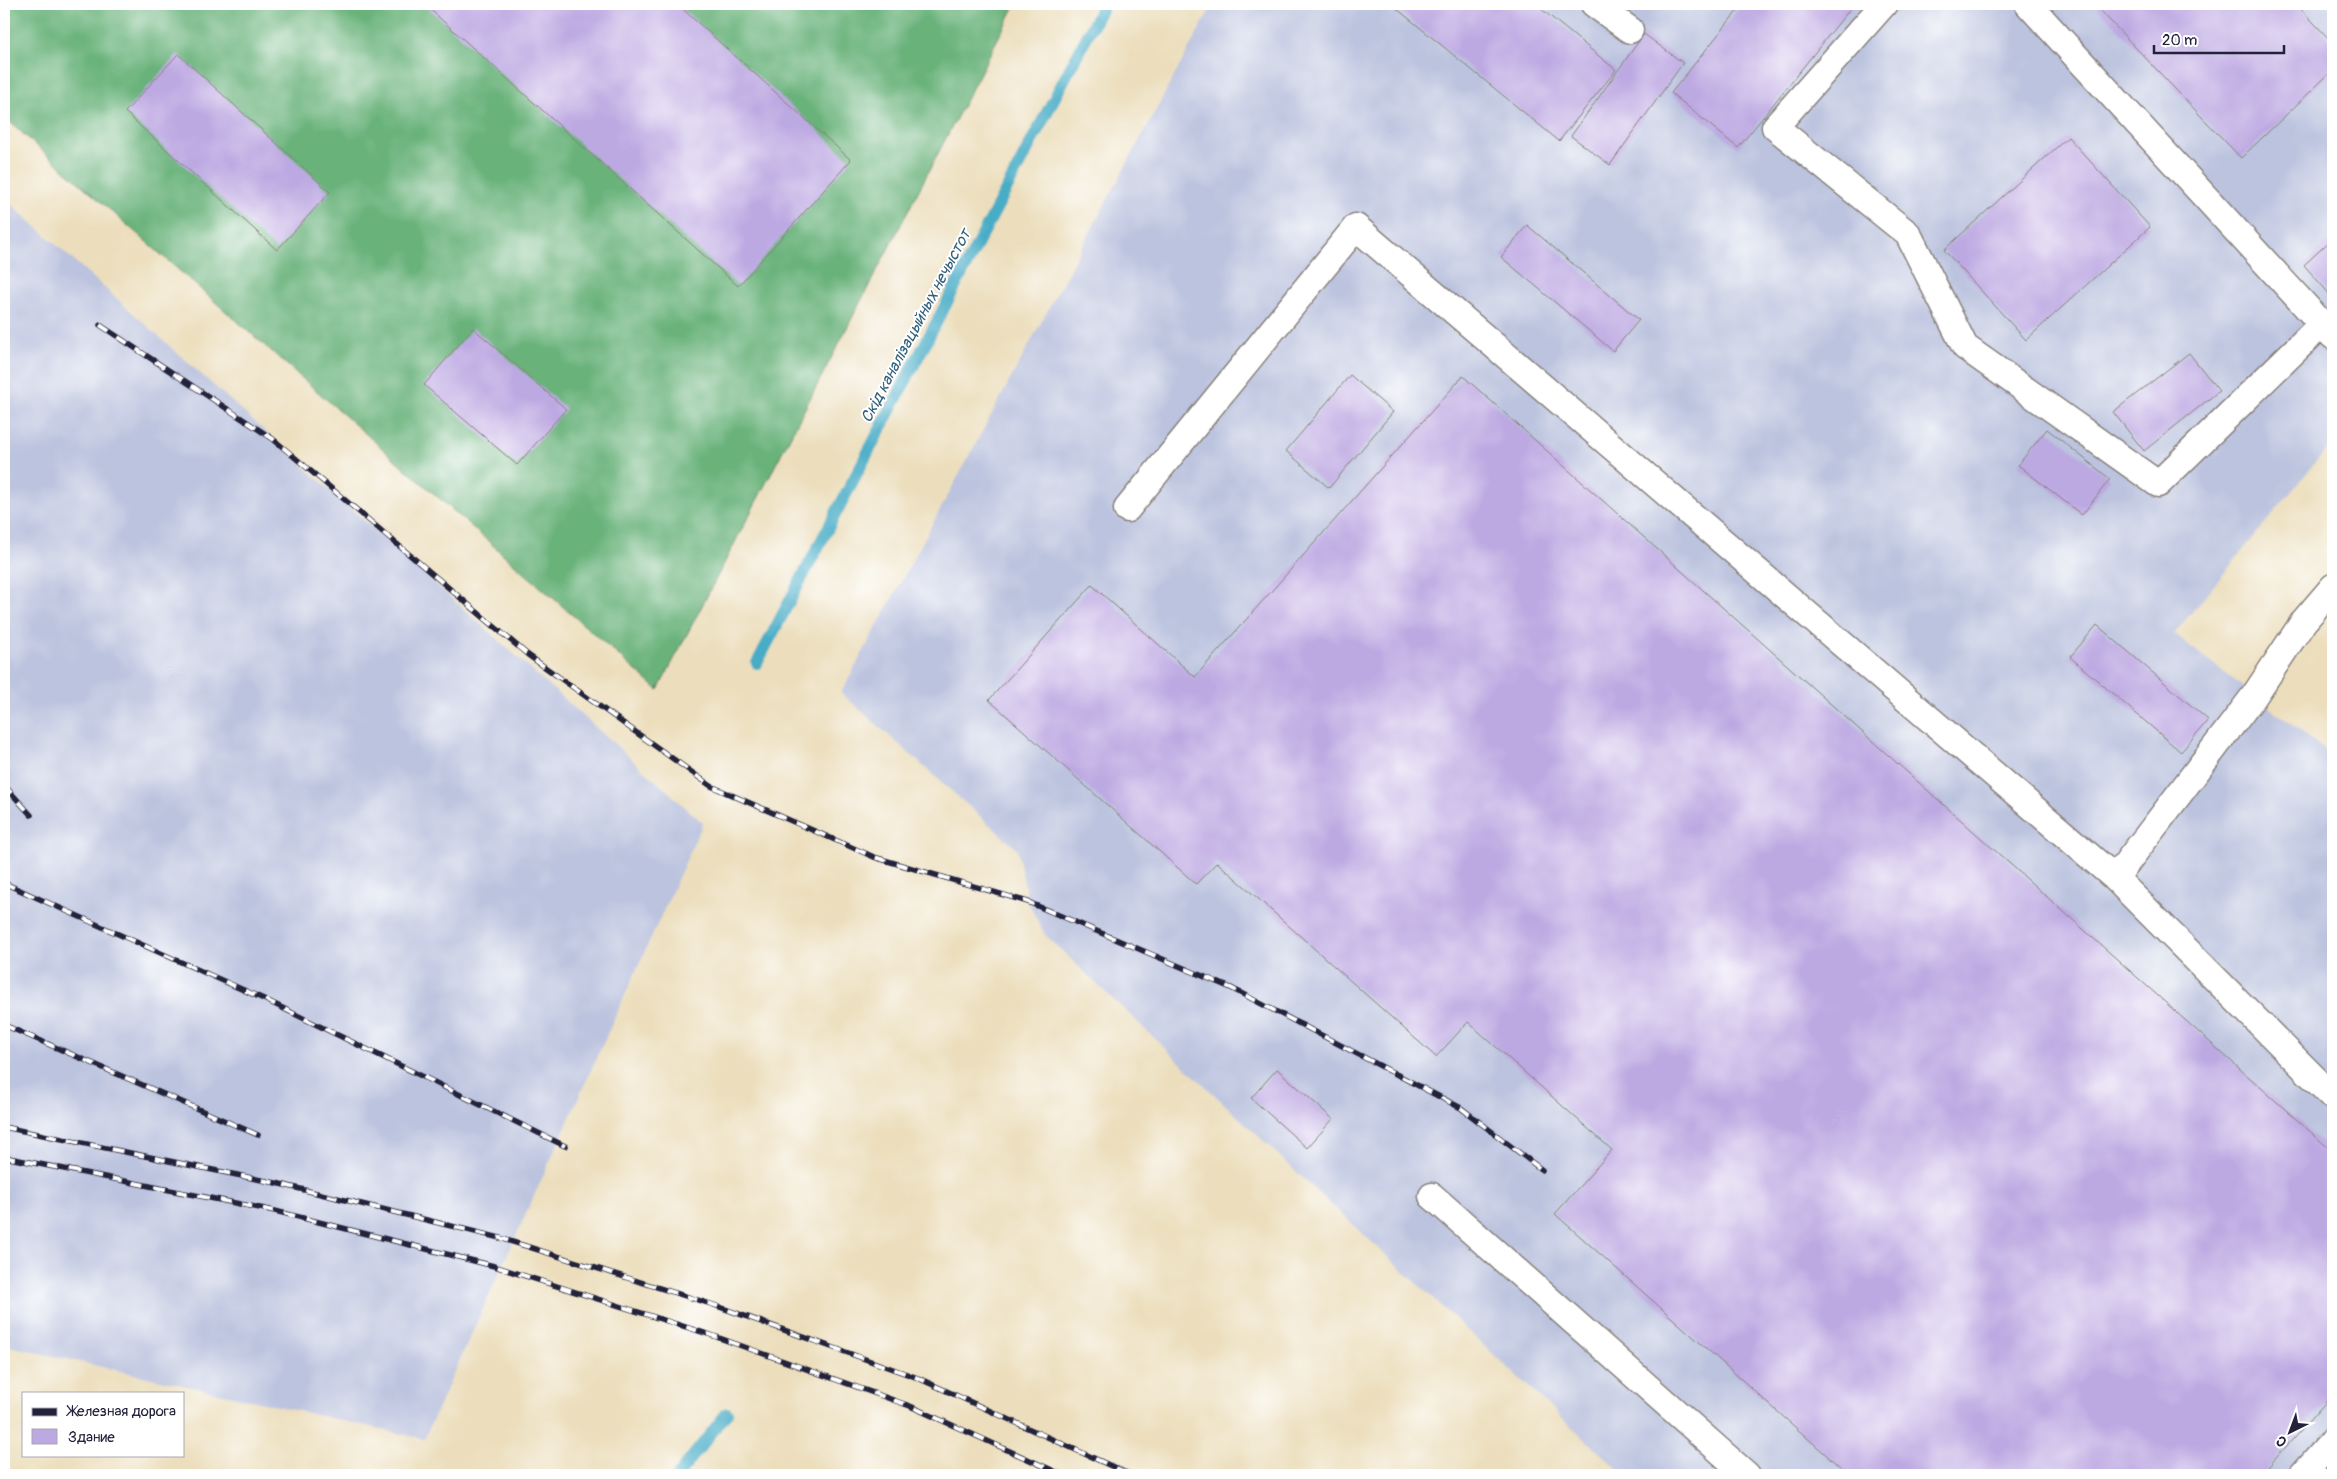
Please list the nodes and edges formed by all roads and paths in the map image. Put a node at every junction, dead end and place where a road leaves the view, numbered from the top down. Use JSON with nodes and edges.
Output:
{"nodes":[{"id":1,"x":1594,"y":4,"type":"edge"},
{"id":2,"x":1884,"y":4,"type":"edge"},
{"id":3,"x":2028,"y":4,"type":"edge"},
{"id":4,"x":1630,"y":30,"type":"dead end"},
{"id":5,"x":2327,"y":330,"type":"edge"},
{"id":6,"x":1127,"y":509,"type":"dead end"},
{"id":7,"x":2333,"y":587,"type":"edge"},
{"id":8,"x":2115,"y":878,"type":"junction"},
{"id":9,"x":2333,"y":1097,"type":"edge"},
{"id":10,"x":1432,"y":1196,"type":"dead end"},
{"id":11,"x":2333,"y":1440,"type":"edge"},
{"id":12,"x":1747,"y":1475,"type":"edge"},
{"id":13,"x":2302,"y":1475,"type":"edge"}],
"edges":[{"from":1,"to":4,"type":"lane"},
{"from":2,"to":5,"type":"lane"},
{"from":3,"to":5,"type":"lane"},
{"from":6,"to":8,"type":"lane"},
{"from":7,"to":8,"type":"lane"},
{"from":8,"to":9,"type":"lane"},
{"from":10,"to":12,"type":"lane"},
{"from":11,"to":13,"type":"lane"}]}
